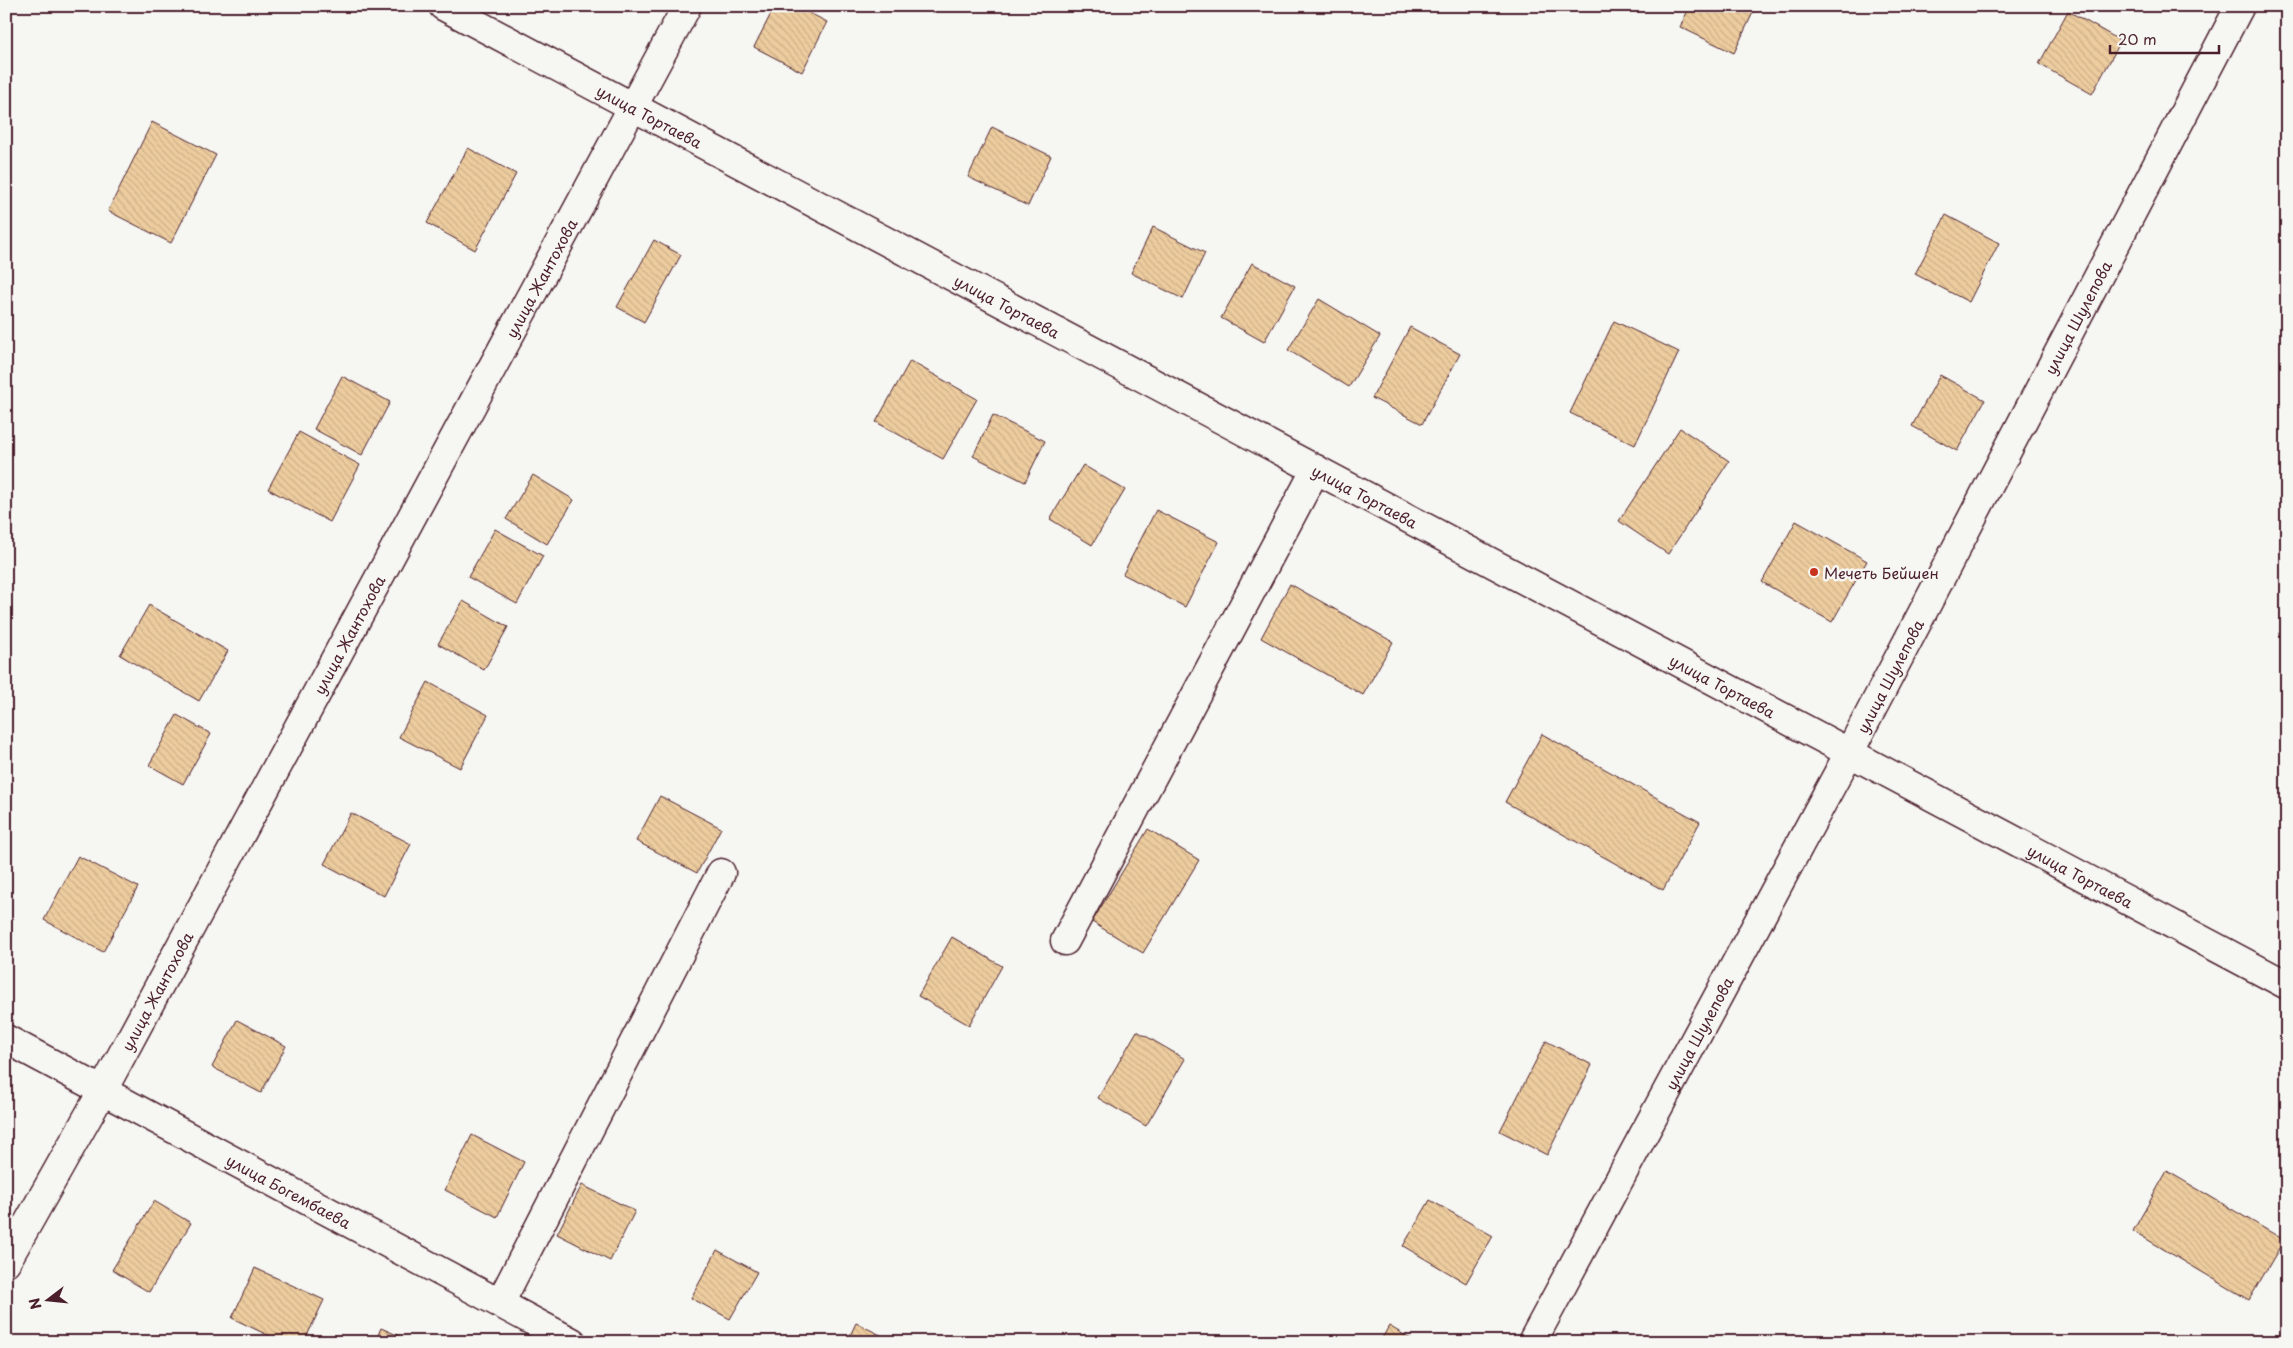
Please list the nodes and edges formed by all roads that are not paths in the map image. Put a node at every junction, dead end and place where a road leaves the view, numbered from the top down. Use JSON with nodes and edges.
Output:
{"nodes":[{"id":1,"x":443,"y":6,"type":"edge"},
{"id":2,"x":688,"y":6,"type":"edge"},
{"id":3,"x":2240,"y":6,"type":"edge"},
{"id":4,"x":634,"y":108,"type":"junction"},
{"id":5,"x":1316,"y":469,"type":"junction"},
{"id":6,"x":1849,"y":753,"type":"junction"},
{"id":7,"x":721,"y":873,"type":"dead end"},
{"id":8,"x":1065,"y":941,"type":"dead end"},
{"id":9,"x":2287,"y":985,"type":"edge"},
{"id":10,"x":6,"y":1038,"type":"edge"},
{"id":11,"x":103,"y":1090,"type":"junction"},
{"id":12,"x":6,"y":1262,"type":"edge"},
{"id":13,"x":500,"y":1303,"type":"junction"},
{"id":14,"x":572,"y":1342,"type":"edge"},
{"id":15,"x":1532,"y":1342,"type":"edge"}],
"edges":[{"from":1,"to":4,"type":"street","name":"улица Тортаева"},
{"from":2,"to":4,"type":"street","name":"улица Жантохова"},
{"from":3,"to":6,"type":"street","name":"улица Шулепова"},
{"from":4,"to":5,"type":"street","name":"улица Тортаева"},
{"from":4,"to":11,"type":"street","name":"улица Жантохова"},
{"from":5,"to":6,"type":"street","name":"улица Тортаева"},
{"from":5,"to":8,"type":"street"},
{"from":6,"to":9,"type":"street","name":"улица Тортаева"},
{"from":6,"to":15,"type":"street","name":"улица Шулепова"},
{"from":7,"to":13,"type":"street"},
{"from":10,"to":11,"type":"street","name":"улица Богембаева"},
{"from":11,"to":12,"type":"street","name":"улица Жантохова"},
{"from":11,"to":13,"type":"street","name":"улица Богембаева"},
{"from":13,"to":14,"type":"street","name":"улица Богембаева"}]}
